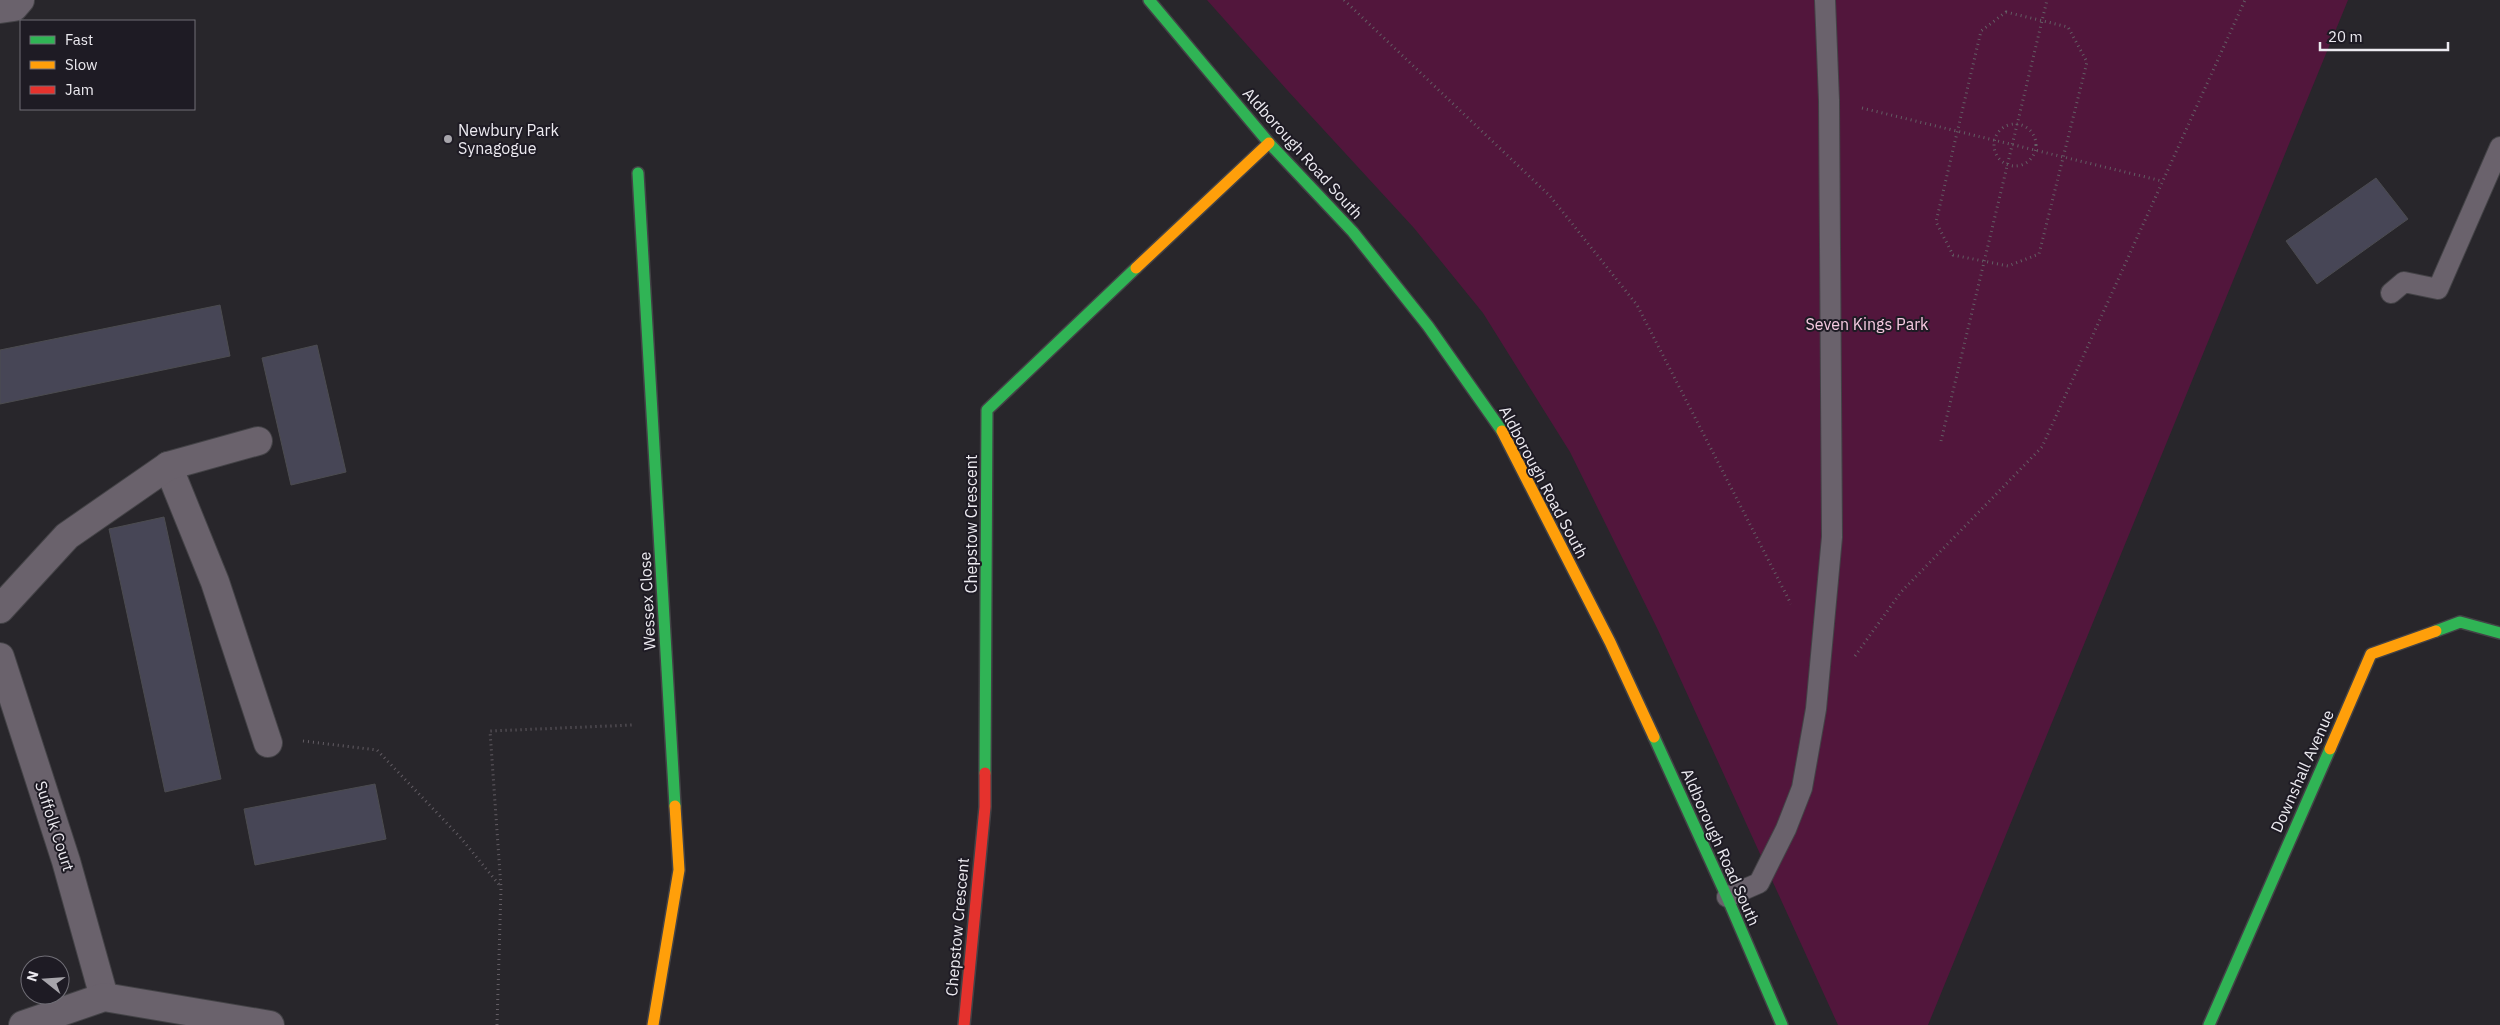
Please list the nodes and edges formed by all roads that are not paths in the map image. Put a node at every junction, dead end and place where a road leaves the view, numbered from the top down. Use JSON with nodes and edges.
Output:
{"nodes":[{"id":1,"x":20,"y":0,"type":"edge"},
{"id":2,"x":1149,"y":0,"type":"edge"},
{"id":3,"x":1825,"y":0,"type":"edge"},
{"id":4,"x":0,"y":9,"type":"edge"},
{"id":5,"x":1269,"y":143,"type":"junction"},
{"id":6,"x":2500,"y":147,"type":"edge"},
{"id":7,"x":638,"y":173,"type":"dead end"},
{"id":8,"x":2391,"y":293,"type":"dead end"},
{"id":9,"x":258,"y":441,"type":"dead end"},
{"id":10,"x":168,"y":466,"type":"junction"},
{"id":11,"x":0,"y":609,"type":"edge"},
{"id":12,"x":2500,"y":633,"type":"edge"},
{"id":13,"x":0,"y":657,"type":"edge"},
{"id":14,"x":267,"y":740,"type":"road end"},
{"id":15,"x":1727,"y":897,"type":"junction"},
{"id":16,"x":104,"y":997,"type":"junction"},
{"id":17,"x":23,"y":1025,"type":"edge"},
{"id":18,"x":270,"y":1025,"type":"edge"},
{"id":19,"x":653,"y":1025,"type":"edge"},
{"id":20,"x":964,"y":1025,"type":"edge"},
{"id":21,"x":1782,"y":1025,"type":"edge"},
{"id":22,"x":2210,"y":1025,"type":"edge"}],
"edges":[{"from":1,"to":4,"type":"street"},
{"from":2,"to":5,"type":"street","name":"Aldborough Road South"},
{"from":3,"to":15,"type":"lane"},
{"from":5,"to":15,"type":"street","name":"Aldborough Road South"},
{"from":5,"to":20,"type":"street","name":"Chepstow Crescent"},
{"from":6,"to":8,"type":"lane"},
{"from":7,"to":19,"type":"street","name":"Wessex Close"},
{"from":9,"to":10,"type":"street"},
{"from":10,"to":11,"type":"street"},
{"from":10,"to":14,"type":"street"},
{"from":12,"to":22,"type":"street","name":"Downshall Avenue"},
{"from":13,"to":16,"type":"street","name":"Suffolk Court"},
{"from":15,"to":21,"type":"street","name":"Aldborough Road South"},
{"from":16,"to":17,"type":"street"},
{"from":16,"to":18,"type":"street"}]}
